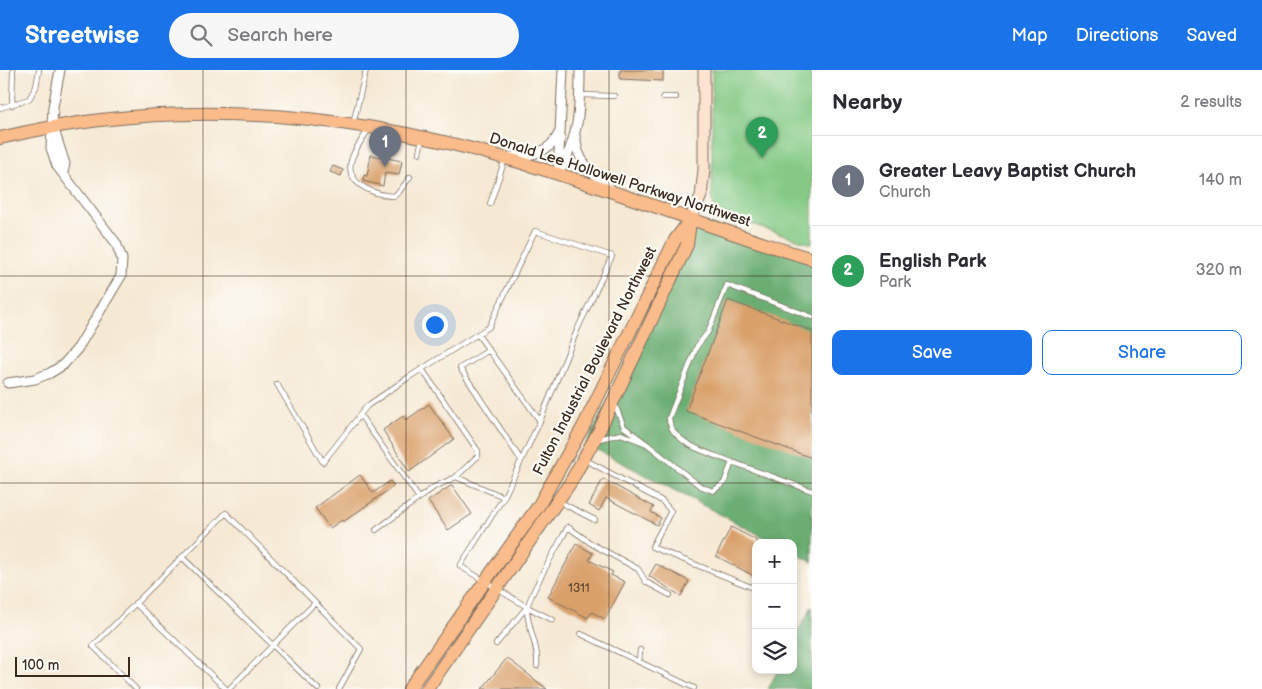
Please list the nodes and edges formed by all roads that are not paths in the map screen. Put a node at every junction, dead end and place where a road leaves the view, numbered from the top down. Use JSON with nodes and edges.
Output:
{"nodes":[{"id":1,"x":13,"y":70,"type":"edge"},
{"id":2,"x":39,"y":70,"type":"edge"},
{"id":3,"x":60,"y":70,"type":"edge"},
{"id":4,"x":366,"y":70,"type":"edge"},
{"id":5,"x":563,"y":70,"type":"edge"},
{"id":6,"x":580,"y":70,"type":"edge"},
{"id":7,"x":704,"y":70,"type":"edge"},
{"id":8,"x":580,"y":95,"type":"junction"},
{"id":9,"x":614,"y":96,"type":"dead end"},
{"id":10,"x":662,"y":97,"type":"dead end"},
{"id":11,"x":676,"y":97,"type":"dead end"},
{"id":12,"x":12,"y":105,"type":"junction"},
{"id":13,"x":0,"y":108,"type":"edge"},
{"id":14,"x":352,"y":126,"type":"junction"},
{"id":15,"x":52,"y":127,"type":"junction"},
{"id":16,"x":561,"y":128,"type":"junction"},
{"id":17,"x":370,"y":129,"type":"junction"},
{"id":18,"x":576,"y":135,"type":"junction"},
{"id":19,"x":0,"y":138,"type":"edge"},
{"id":20,"x":422,"y":138,"type":"junction"},
{"id":21,"x":419,"y":153,"type":"dead end"},
{"id":22,"x":505,"y":158,"type":"junction"},
{"id":23,"x":558,"y":174,"type":"junction"},
{"id":24,"x":410,"y":177,"type":"dead end"},
{"id":25,"x":616,"y":194,"type":"junction"},
{"id":26,"x":490,"y":204,"type":"dead end"},
{"id":27,"x":690,"y":220,"type":"junction"},
{"id":28,"x":810,"y":260,"type":"edge"},
{"id":29,"x":812,"y":317,"type":"edge"},
{"id":30,"x":478,"y":335,"type":"junction"},
{"id":31,"x":489,"y":350,"type":"junction"},
{"id":32,"x":422,"y":369,"type":"junction"},
{"id":33,"x":8,"y":383,"type":"dead end"},
{"id":34,"x":277,"y":384,"type":"dead end"},
{"id":35,"x":614,"y":400,"type":"junction"},
{"id":36,"x":360,"y":415,"type":"junction"},
{"id":37,"x":540,"y":421,"type":"junction"},
{"id":38,"x":593,"y":441,"type":"junction"},
{"id":39,"x":647,"y":444,"type":"junction"},
{"id":40,"x":583,"y":458,"type":"junction"},
{"id":41,"x":522,"y":460,"type":"junction"},
{"id":42,"x":732,"y":462,"type":"junction"},
{"id":43,"x":456,"y":477,"type":"junction"},
{"id":44,"x":812,"y":491,"type":"edge"},
{"id":45,"x":504,"y":497,"type":"junction"},
{"id":46,"x":419,"y":498,"type":"junction"},
{"id":47,"x":558,"y":501,"type":"junction"},
{"id":48,"x":594,"y":520,"type":"dead end"},
{"id":49,"x":376,"y":530,"type":"dead end"},
{"id":50,"x":182,"y":557,"type":"junction"},
{"id":51,"x":484,"y":581,"type":"junction"},
{"id":52,"x":752,"y":587,"type":"edge"},
{"id":53,"x":497,"y":589,"type":"junction"},
{"id":54,"x":670,"y":595,"type":"dead end"},
{"id":55,"x":315,"y":603,"type":"junction"},
{"id":56,"x":135,"y":604,"type":"junction"},
{"id":57,"x":527,"y":608,"type":"junction"},
{"id":58,"x":553,"y":620,"type":"dead end"},
{"id":59,"x":581,"y":634,"type":"dead end"},
{"id":60,"x":602,"y":636,"type":"dead end"},
{"id":61,"x":599,"y":642,"type":"junction"},
{"id":62,"x":496,"y":644,"type":"dead end"},
{"id":63,"x":272,"y":645,"type":"junction"},
{"id":64,"x":640,"y":650,"type":"dead end"},
{"id":65,"x":639,"y":662,"type":"junction"},
{"id":66,"x":537,"y":666,"type":"dead end"},
{"id":67,"x":694,"y":688,"type":"edge"},
{"id":68,"x":136,"y":689,"type":"edge"},
{"id":69,"x":227,"y":689,"type":"edge"},
{"id":70,"x":318,"y":689,"type":"edge"},
{"id":71,"x":339,"y":689,"type":"edge"},
{"id":72,"x":409,"y":689,"type":"edge"},
{"id":73,"x":427,"y":689,"type":"edge"}],
"edges":[{"from":1,"to":12,"type":"lane"},
{"from":2,"to":12,"type":"lane"},
{"from":3,"to":15,"type":"street"},
{"from":4,"to":14,"type":"lane"},
{"from":5,"to":16,"type":"street"},
{"from":6,"to":8,"type":"street"},
{"from":7,"to":27,"type":"main road","name":"Fulton Industrial Boulevard Northwest"},
{"from":8,"to":9,"type":"lane"},
{"from":8,"to":18,"type":"street"},
{"from":10,"to":11,"type":"lane"},
{"from":12,"to":13,"type":"lane"},
{"from":14,"to":15,"type":"main road","name":"Donald Lee Hollowell Parkway Northwest"},
{"from":14,"to":17,"type":"main road","name":"Donald Lee Hollowell Parkway Northwest"},
{"from":15,"to":19,"type":"main road","name":"Donald Lee Hollowell Parkway Northwest"},
{"from":15,"to":33,"type":"street"},
{"from":16,"to":22,"type":"street"},
{"from":16,"to":23,"type":"street"},
{"from":17,"to":20,"type":"main road","name":"Donald Lee Hollowell Parkway Northwest"},
{"from":17,"to":24,"type":"lane"},
{"from":18,"to":23,"type":"street"},
{"from":18,"to":25,"type":"street"},
{"from":20,"to":21,"type":"lane"},
{"from":20,"to":22,"type":"main road","name":"Donald Lee Hollowell Parkway Northwest"},
{"from":22,"to":23,"type":"main road","name":"Donald Lee Hollowell Parkway Northwest"},
{"from":22,"to":26,"type":"lane"},
{"from":23,"to":25,"type":"main road","name":"Donald Lee Hollowell Parkway Northwest"},
{"from":25,"to":27,"type":"main road","name":"Donald Lee Hollowell Parkway Northwest"},
{"from":27,"to":28,"type":"main road","name":"Donald Lee Hollowell Parkway Northwest"},
{"from":27,"to":35,"type":"main road","name":"Fulton Industrial Boulevard Northwest"},
{"from":27,"to":51,"type":"main road","name":"Fulton Industrial Boulevard Northwest"},
{"from":29,"to":42,"type":"lane"},
{"from":30,"to":31,"type":"lane"},
{"from":30,"to":32,"type":"lane"},
{"from":30,"to":37,"type":"lane"},
{"from":31,"to":37,"type":"lane"},
{"from":31,"to":41,"type":"lane"},
{"from":32,"to":36,"type":"lane"},
{"from":32,"to":43,"type":"lane"},
{"from":34,"to":36,"type":"lane"},
{"from":35,"to":38,"type":"main road","name":"Fulton Industrial Boulevard Northwest"},
{"from":35,"to":39,"type":"lane"},
{"from":36,"to":46,"type":"lane"},
{"from":37,"to":41,"type":"lane"},
{"from":38,"to":39,"type":"lane"},
{"from":38,"to":40,"type":"main road","name":"Fulton Industrial Boulevard Northwest"},
{"from":39,"to":42,"type":"lane"},
{"from":40,"to":47,"type":"main road","name":"Fulton Industrial Boulevard Northwest"},
{"from":40,"to":52,"type":"lane"},
{"from":41,"to":45,"type":"lane"},
{"from":42,"to":44,"type":"lane"},
{"from":43,"to":45,"type":"lane"},
{"from":43,"to":46,"type":"lane"},
{"from":45,"to":51,"type":"lane"},
{"from":46,"to":49,"type":"lane"},
{"from":47,"to":48,"type":"lane"},
{"from":47,"to":53,"type":"main road","name":"Fulton Industrial Boulevard Northwest"},
{"from":50,"to":55,"type":"lane"},
{"from":50,"to":56,"type":"lane"},
{"from":50,"to":63,"type":"lane"},
{"from":51,"to":53,"type":"lane"},
{"from":51,"to":72,"type":"main road","name":"Fulton Industrial Boulevard Northwest"},
{"from":53,"to":57,"type":"lane"},
{"from":53,"to":73,"type":"main road","name":"Fulton Industrial Boulevard Northwest"},
{"from":54,"to":57,"type":"lane"},
{"from":55,"to":63,"type":"lane"},
{"from":55,"to":71,"type":"lane"},
{"from":56,"to":68,"type":"lane"},
{"from":56,"to":69,"type":"lane"},
{"from":57,"to":58,"type":"lane"},
{"from":57,"to":62,"type":"lane"},
{"from":57,"to":66,"type":"lane"},
{"from":59,"to":61,"type":"lane"},
{"from":60,"to":61,"type":"lane"},
{"from":61,"to":65,"type":"lane"},
{"from":63,"to":69,"type":"lane"},
{"from":63,"to":70,"type":"lane"},
{"from":64,"to":65,"type":"lane"},
{"from":65,"to":67,"type":"lane"}]}
